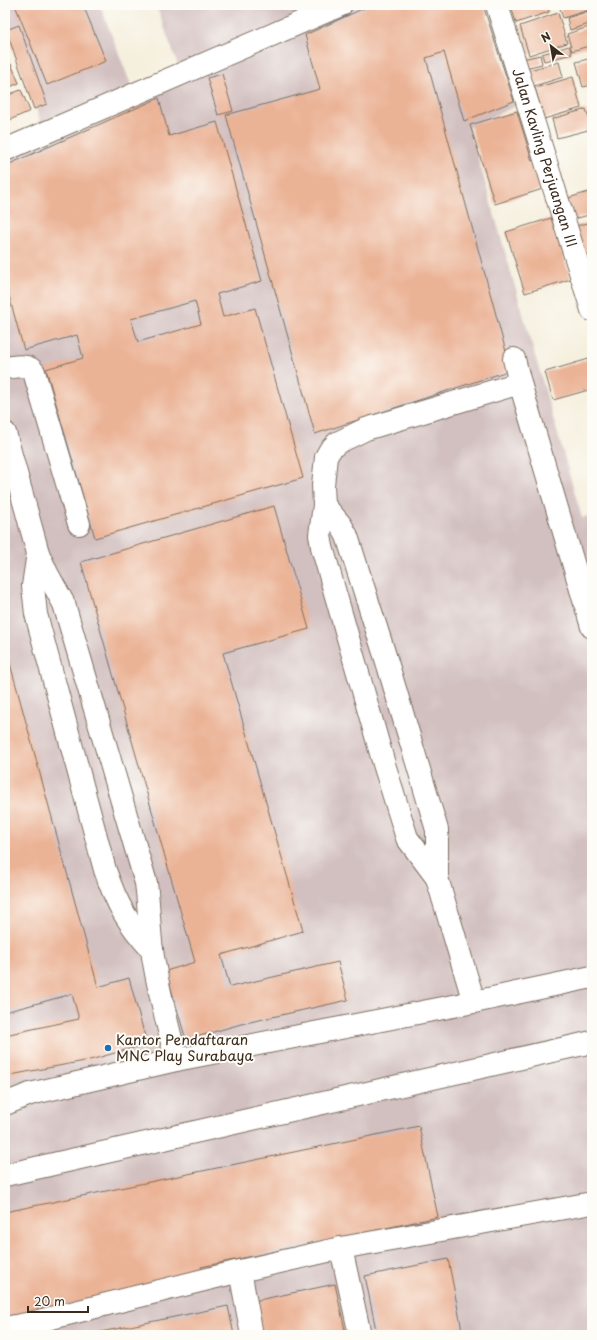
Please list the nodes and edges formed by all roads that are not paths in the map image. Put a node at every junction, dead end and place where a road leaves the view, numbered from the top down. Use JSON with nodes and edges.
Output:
{"nodes":[{"id":1,"x":341,"y":5,"type":"edge"},
{"id":2,"x":497,"y":5,"type":"edge"},
{"id":3,"x":5,"y":150,"type":"edge"},
{"id":4,"x":587,"y":277,"type":"edge"},
{"id":5,"x":592,"y":310,"type":"edge"},
{"id":6,"x":514,"y":359,"type":"dead end"},
{"id":7,"x":5,"y":368,"type":"edge"},
{"id":8,"x":520,"y":383,"type":"junction"},
{"id":9,"x":5,"y":433,"type":"edge"},
{"id":10,"x":324,"y":505,"type":"junction"},
{"id":11,"x":79,"y":524,"type":"dead end"},
{"id":12,"x":38,"y":553,"type":"junction"},
{"id":13,"x":592,"y":627,"type":"edge"},
{"id":14,"x":437,"y":878,"type":"junction"},
{"id":15,"x":152,"y":950,"type":"junction"},
{"id":16,"x":592,"y":977,"type":"edge"},
{"id":17,"x":474,"y":1002,"type":"junction"},
{"id":18,"x":592,"y":1042,"type":"edge"},
{"id":19,"x":176,"y":1060,"type":"junction"},
{"id":20,"x":5,"y":1104,"type":"edge"},
{"id":21,"x":5,"y":1175,"type":"edge"},
{"id":22,"x":592,"y":1203,"type":"edge"},
{"id":23,"x":341,"y":1248,"type":"junction"},
{"id":24,"x":240,"y":1271,"type":"junction"},
{"id":25,"x":6,"y":1328,"type":"edge"},
{"id":26,"x":32,"y":1329,"type":"edge"},
{"id":27,"x":252,"y":1335,"type":"edge"},
{"id":28,"x":360,"y":1335,"type":"edge"}],
"edges":[{"from":1,"to":3,"type":"street"},
{"from":2,"to":4,"type":"street","name":"Jalan Kavling Perjuangan III"},
{"from":4,"to":5,"type":"street","name":"Jalan Kavling Perjuangan III"},
{"from":6,"to":8,"type":"street"},
{"from":7,"to":11,"type":"street"},
{"from":8,"to":10,"type":"street"},
{"from":8,"to":13,"type":"street"},
{"from":9,"to":12,"type":"street"},
{"from":10,"to":14,"type":"street"},
{"from":10,"to":14,"type":"street"},
{"from":12,"to":15,"type":"street"},
{"from":12,"to":15,"type":"street"},
{"from":14,"to":17,"type":"street"},
{"from":15,"to":19,"type":"street"},
{"from":16,"to":17,"type":"street"},
{"from":17,"to":19,"type":"street"},
{"from":18,"to":21,"type":"street"},
{"from":19,"to":20,"type":"street"},
{"from":22,"to":23,"type":"street"},
{"from":23,"to":24,"type":"street"},
{"from":23,"to":28,"type":"street"},
{"from":24,"to":26,"type":"street"},
{"from":24,"to":27,"type":"street"},
{"from":25,"to":26,"type":"street"}]}
